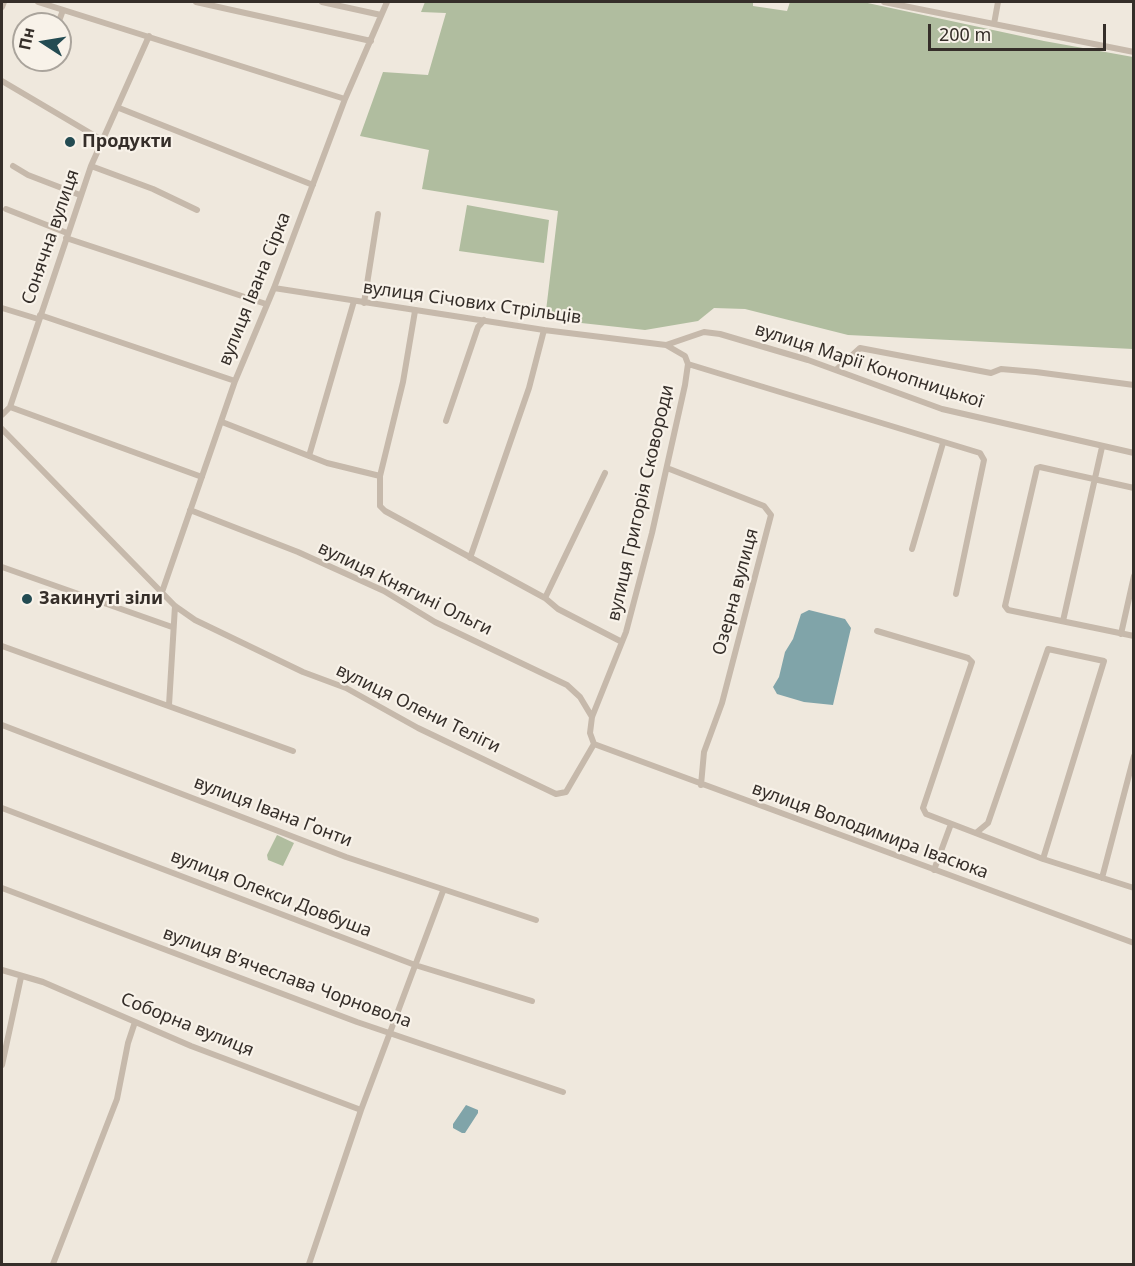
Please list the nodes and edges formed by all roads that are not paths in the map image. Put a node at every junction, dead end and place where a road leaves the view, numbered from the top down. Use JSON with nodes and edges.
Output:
{"nodes":[{"id":1,"x":4,"y":2,"type":"edge"},
{"id":2,"x":38,"y":2,"type":"edge"},
{"id":3,"x":196,"y":2,"type":"edge"},
{"id":4,"x":322,"y":2,"type":"edge"},
{"id":5,"x":387,"y":2,"type":"edge"},
{"id":6,"x":884,"y":2,"type":"edge"},
{"id":7,"x":998,"y":2,"type":"edge"},
{"id":8,"x":2,"y":7,"type":"edge"},
{"id":9,"x":63,"y":10,"type":"joint"},
{"id":10,"x":381,"y":15,"type":"junction"},
{"id":11,"x":994,"y":24,"type":"junction"},
{"id":12,"x":149,"y":36,"type":"junction"},
{"id":13,"x":371,"y":41,"type":"junction"},
{"id":14,"x":1134,"y":52,"type":"edge"},
{"id":15,"x":2,"y":81,"type":"edge"},
{"id":16,"x":345,"y":99,"type":"junction"},
{"id":17,"x":119,"y":108,"type":"junction"},
{"id":18,"x":102,"y":140,"type":"junction"},
{"id":19,"x":13,"y":166,"type":"dead end"},
{"id":20,"x":91,"y":166,"type":"junction"},
{"id":21,"x":313,"y":185,"type":"junction"},
{"id":22,"x":80,"y":195,"type":"junction"},
{"id":23,"x":6,"y":209,"type":"dead end"},
{"id":24,"x":197,"y":210,"type":"dead end"},
{"id":25,"x":378,"y":214,"type":"dead end"},
{"id":26,"x":66,"y":235,"type":"junction"},
{"id":27,"x":274,"y":288,"type":"junction"},
{"id":28,"x":354,"y":301,"type":"junction"},
{"id":29,"x":364,"y":303,"type":"junction"},
{"id":30,"x":266,"y":304,"type":"junction"},
{"id":31,"x":2,"y":308,"type":"edge"},
{"id":32,"x":415,"y":311,"type":"junction"},
{"id":33,"x":39,"y":317,"type":"junction"},
{"id":34,"x":484,"y":320,"type":"junction"},
{"id":35,"x":544,"y":330,"type":"junction"},
{"id":36,"x":666,"y":345,"type":"junction"},
{"id":37,"x":688,"y":364,"type":"junction"},
{"id":38,"x":836,"y":370,"type":"junction"},
{"id":39,"x":235,"y":381,"type":"junction"},
{"id":40,"x":1134,"y":385,"type":"edge"},
{"id":41,"x":10,"y":407,"type":"junction"},
{"id":42,"x":2,"y":416,"type":"edge"},
{"id":43,"x":446,"y":421,"type":"dead end"},
{"id":44,"x":222,"y":422,"type":"junction"},
{"id":45,"x":2,"y":429,"type":"edge"},
{"id":46,"x":944,"y":442,"type":"junction"},
{"id":47,"x":1102,"y":447,"type":"junction"},
{"id":48,"x":1134,"y":453,"type":"edge"},
{"id":49,"x":309,"y":456,"type":"junction"},
{"id":50,"x":669,"y":469,"type":"junction"},
{"id":51,"x":605,"y":473,"type":"dead end"},
{"id":52,"x":380,"y":476,"type":"junction"},
{"id":53,"x":202,"y":477,"type":"junction"},
{"id":54,"x":1096,"y":479,"type":"junction"},
{"id":55,"x":1134,"y":488,"type":"edge"},
{"id":56,"x":190,"y":510,"type":"junction"},
{"id":57,"x":912,"y":549,"type":"dead end"},
{"id":58,"x":470,"y":558,"type":"junction"},
{"id":59,"x":2,"y":567,"type":"edge"},
{"id":60,"x":1134,"y":576,"type":"edge"},
{"id":61,"x":162,"y":592,"type":"junction"},
{"id":62,"x":956,"y":594,"type":"dead end"},
{"id":63,"x":545,"y":598,"type":"junction"},
{"id":64,"x":175,"y":606,"type":"junction"},
{"id":65,"x":1063,"y":621,"type":"junction"},
{"id":66,"x":172,"y":627,"type":"junction"},
{"id":67,"x":877,"y":631,"type":"dead end"},
{"id":68,"x":1121,"y":634,"type":"junction"},
{"id":69,"x":1134,"y":636,"type":"edge"},
{"id":70,"x":622,"y":642,"type":"junction"},
{"id":71,"x":2,"y":646,"type":"edge"},
{"id":72,"x":169,"y":705,"type":"junction"},
{"id":73,"x":592,"y":717,"type":"junction"},
{"id":74,"x":2,"y":725,"type":"edge"},
{"id":75,"x":596,"y":745,"type":"junction"},
{"id":76,"x":293,"y":752,"type":"dead end"},
{"id":77,"x":1134,"y":756,"type":"edge"},
{"id":78,"x":701,"y":785,"type":"junction"},
{"id":79,"x":2,"y":808,"type":"edge"},
{"id":80,"x":951,"y":824,"type":"junction"},
{"id":81,"x":976,"y":833,"type":"junction"},
{"id":82,"x":1043,"y":859,"type":"junction"},
{"id":83,"x":934,"y":870,"type":"junction"},
{"id":84,"x":1102,"y":879,"type":"junction"},
{"id":85,"x":2,"y":888,"type":"edge"},
{"id":86,"x":1134,"y":888,"type":"edge"},
{"id":87,"x":443,"y":891,"type":"junction"},
{"id":88,"x":536,"y":921,"type":"dead end"},
{"id":89,"x":1134,"y":944,"type":"edge"},
{"id":90,"x":415,"y":964,"type":"junction"},
{"id":91,"x":2,"y":970,"type":"edge"},
{"id":92,"x":21,"y":977,"type":"junction"},
{"id":93,"x":532,"y":1001,"type":"dead end"},
{"id":94,"x":135,"y":1022,"type":"junction"},
{"id":95,"x":391,"y":1034,"type":"junction"},
{"id":96,"x":2,"y":1065,"type":"edge"},
{"id":97,"x":563,"y":1092,"type":"dead end"},
{"id":98,"x":360,"y":1110,"type":"junction"},
{"id":99,"x":53,"y":1264,"type":"edge"},
{"id":100,"x":309,"y":1264,"type":"edge"}],
"edges":[{"from":1,"to":8,"type":"street"},
{"from":2,"to":9,"type":"street"},
{"from":3,"to":13,"type":"street"},
{"from":4,"to":10,"type":"street"},
{"from":5,"to":10,"type":"street","name":"вулиця Івана Сірка"},
{"from":6,"to":11,"type":"street"},
{"from":7,"to":11,"type":"street"},
{"from":9,"to":12,"type":"street"},
{"from":10,"to":13,"type":"street","name":"вулиця Івана Сірка"},
{"from":11,"to":14,"type":"street"},
{"from":12,"to":16,"type":"street"},
{"from":12,"to":17,"type":"street","name":"Сонячна вулиця"},
{"from":13,"to":16,"type":"street","name":"вулиця Івана Сірка"},
{"from":15,"to":18,"type":"street"},
{"from":16,"to":21,"type":"street","name":"вулиця Івана Сірка"},
{"from":17,"to":18,"type":"street","name":"Сонячна вулиця"},
{"from":17,"to":21,"type":"street"},
{"from":18,"to":20,"type":"street","name":"Сонячна вулиця"},
{"from":19,"to":22,"type":"street"},
{"from":20,"to":22,"type":"street","name":"Сонячна вулиця"},
{"from":20,"to":24,"type":"street"},
{"from":21,"to":27,"type":"street","name":"вулиця Івана Сірка"},
{"from":22,"to":26,"type":"street","name":"Сонячна вулиця"},
{"from":23,"to":26,"type":"street"},
{"from":25,"to":29,"type":"street"},
{"from":26,"to":30,"type":"street"},
{"from":26,"to":33,"type":"street","name":"Сонячна вулиця"},
{"from":27,"to":28,"type":"street","name":"вулиця Січових Стрільців"},
{"from":27,"to":30,"type":"street","name":"вулиця Івана Сірка"},
{"from":28,"to":29,"type":"street","name":"вулиця Січових Стрільців"},
{"from":28,"to":49,"type":"street"},
{"from":29,"to":32,"type":"street","name":"вулиця Січових Стрільців"},
{"from":30,"to":39,"type":"street","name":"вулиця Івана Сірка"},
{"from":31,"to":33,"type":"street"},
{"from":32,"to":34,"type":"street","name":"вулиця Січових Стрільців"},
{"from":32,"to":52,"type":"street"},
{"from":33,"to":39,"type":"street"},
{"from":33,"to":41,"type":"street","name":"Сонячна вулиця"},
{"from":34,"to":35,"type":"street","name":"вулиця Січових Стрільців"},
{"from":34,"to":43,"type":"street"},
{"from":35,"to":36,"type":"street","name":"вулиця Січових Стрільців"},
{"from":35,"to":58,"type":"street"},
{"from":36,"to":37,"type":"street","name":"вулиця Григорія Сковороди"},
{"from":36,"to":38,"type":"street","name":"вулиця Марії Конопницької"},
{"from":37,"to":46,"type":"street"},
{"from":37,"to":50,"type":"street","name":"вулиця Григорія Сковороди"},
{"from":38,"to":40,"type":"street"},
{"from":38,"to":47,"type":"street","name":"вулиця Марії Конопницької"},
{"from":39,"to":44,"type":"street","name":"вулиця Івана Сірка"},
{"from":41,"to":42,"type":"street","name":"Сонячна вулиця"},
{"from":41,"to":53,"type":"street"},
{"from":44,"to":49,"type":"street"},
{"from":44,"to":53,"type":"street","name":"вулиця Івана Сірка"},
{"from":45,"to":61,"type":"street","name":"вулиця Олени Теліги"},
{"from":46,"to":57,"type":"street"},
{"from":46,"to":62,"type":"street"},
{"from":47,"to":48,"type":"street","name":"вулиця Марії Конопницької"},
{"from":47,"to":54,"type":"street"},
{"from":49,"to":52,"type":"street"},
{"from":50,"to":70,"type":"street","name":"вулиця Григорія Сковороди"},
{"from":50,"to":78,"type":"street","name":"Озерна вулиця"},
{"from":51,"to":63,"type":"street"},
{"from":52,"to":58,"type":"street"},
{"from":53,"to":56,"type":"street","name":"вулиця Івана Сірка"},
{"from":54,"to":55,"type":"street"},
{"from":54,"to":65,"type":"street"},
{"from":54,"to":65,"type":"street"},
{"from":56,"to":61,"type":"street","name":"вулиця Івана Сірка"},
{"from":56,"to":73,"type":"street","name":"вулиця Княгині Ольги"},
{"from":58,"to":63,"type":"street"},
{"from":59,"to":66,"type":"street"},
{"from":60,"to":68,"type":"street"},
{"from":61,"to":64,"type":"street","name":"вулиця Олени Теліги"},
{"from":63,"to":70,"type":"street"},
{"from":64,"to":66,"type":"street"},
{"from":64,"to":75,"type":"street","name":"вулиця Олени Теліги"},
{"from":65,"to":68,"type":"street"},
{"from":66,"to":72,"type":"street"},
{"from":67,"to":80,"type":"street"},
{"from":68,"to":69,"type":"street"},
{"from":70,"to":73,"type":"street","name":"вулиця Григорія Сковороди"},
{"from":71,"to":72,"type":"street"},
{"from":72,"to":76,"type":"street"},
{"from":73,"to":75,"type":"street","name":"вулиця Григорія Сковороди"},
{"from":74,"to":87,"type":"street","name":"вулиця Івана Ґонти"},
{"from":75,"to":78,"type":"street","name":"вулиця Володимира Івасюка"},
{"from":77,"to":84,"type":"street"},
{"from":78,"to":83,"type":"street","name":"вулиця Володимира Івасюка"},
{"from":79,"to":90,"type":"street","name":"вулиця Олекси Довбуша"},
{"from":80,"to":81,"type":"street"},
{"from":80,"to":83,"type":"street"},
{"from":81,"to":82,"type":"street"},
{"from":81,"to":82,"type":"street"},
{"from":82,"to":84,"type":"street"},
{"from":83,"to":89,"type":"street","name":"вулиця Володимира Івасюка"},
{"from":84,"to":86,"type":"street"},
{"from":85,"to":95,"type":"street","name":"вулиця Вʼячеслава Чорновола"},
{"from":87,"to":88,"type":"street","name":"вулиця Івана Ґонти"},
{"from":87,"to":90,"type":"street"},
{"from":90,"to":93,"type":"street","name":"вулиця Олекси Довбуша"},
{"from":90,"to":95,"type":"street"},
{"from":91,"to":92,"type":"street","name":"Соборна вулиця"},
{"from":92,"to":94,"type":"street","name":"Соборна вулиця"},
{"from":92,"to":96,"type":"street"},
{"from":94,"to":98,"type":"street","name":"Соборна вулиця"},
{"from":94,"to":99,"type":"street"},
{"from":95,"to":97,"type":"street","name":"вулиця Вʼячеслава Чорновола"},
{"from":95,"to":98,"type":"street"},
{"from":98,"to":100,"type":"street"}]}
